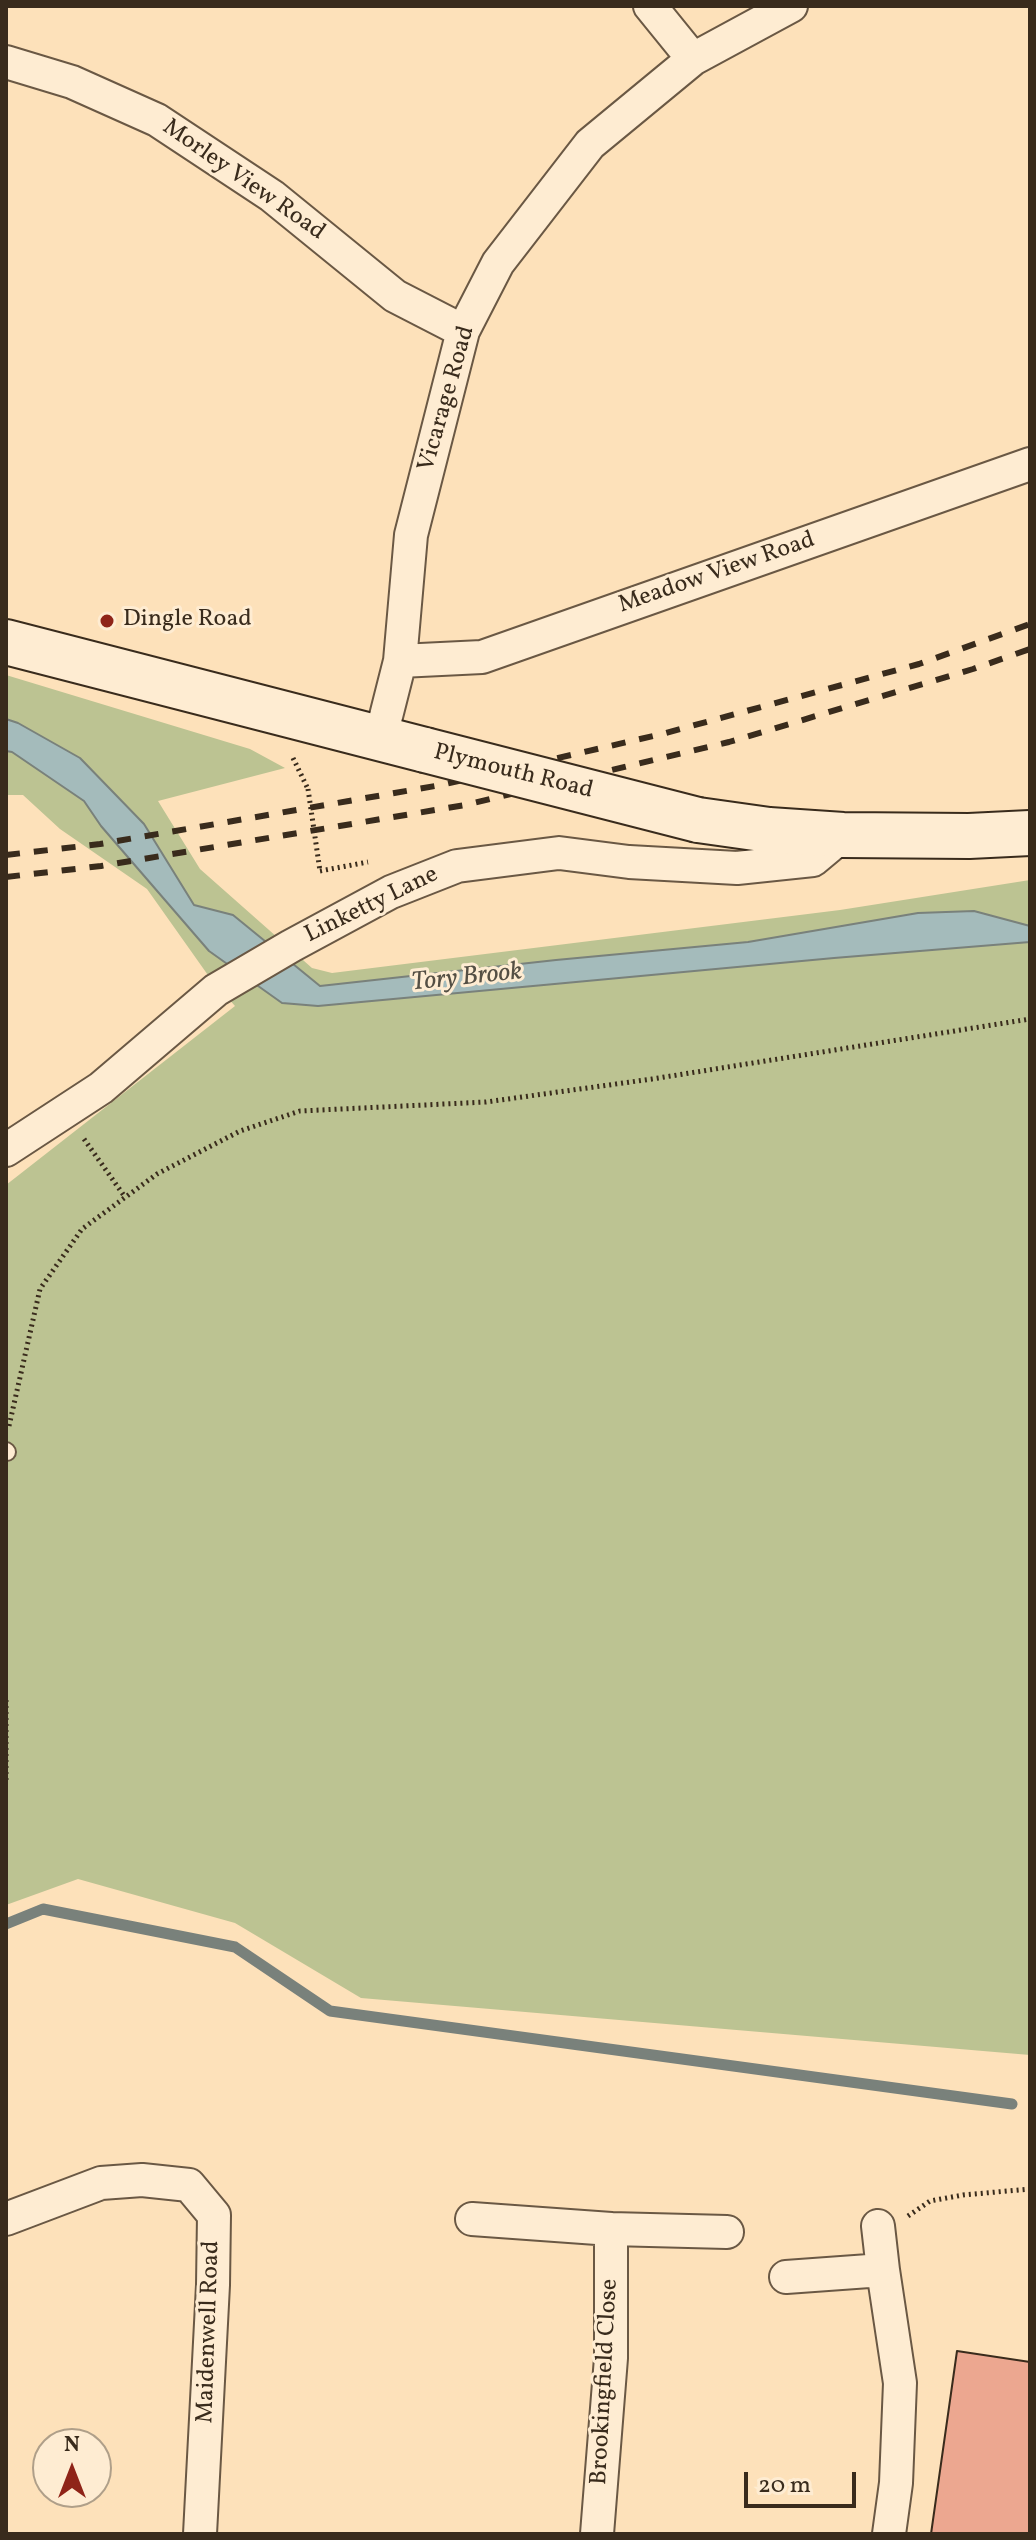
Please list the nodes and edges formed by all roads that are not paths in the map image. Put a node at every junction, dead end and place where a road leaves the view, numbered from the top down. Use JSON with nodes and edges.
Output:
{"nodes":[{"id":1,"x":650,"y":6,"type":"edge"},
{"id":2,"x":791,"y":6,"type":"edge"},
{"id":3,"x":693,"y":59,"type":"junction"},
{"id":4,"x":6,"y":62,"type":"edge"},
{"id":5,"x":463,"y":331,"type":"junction"},
{"id":6,"x":1030,"y":464,"type":"edge"},
{"id":7,"x":6,"y":642,"type":"edge"},
{"id":8,"x":400,"y":661,"type":"junction"},
{"id":9,"x":380,"y":740,"type":"junction"},
{"id":10,"x":1030,"y":833,"type":"edge"},
{"id":11,"x":843,"y":835,"type":"junction"},
{"id":12,"x":14,"y":1140,"type":"edge"},
{"id":13,"x":6,"y":2219,"type":"edge"},
{"id":14,"x":472,"y":2219,"type":"dead end"},
{"id":15,"x":878,"y":2226,"type":"road end"},
{"id":16,"x":611,"y":2229,"type":"junction"},
{"id":17,"x":727,"y":2232,"type":"dead end"},
{"id":18,"x":883,"y":2270,"type":"junction"},
{"id":19,"x":786,"y":2277,"type":"dead end"},
{"id":20,"x":200,"y":2534,"type":"edge"},
{"id":21,"x":597,"y":2534,"type":"edge"},
{"id":22,"x":889,"y":2534,"type":"edge"}],
"edges":[{"from":1,"to":3,"type":"street"},
{"from":2,"to":3,"type":"street","name":"Vicarage Road"},
{"from":3,"to":5,"type":"street","name":"Vicarage Road"},
{"from":4,"to":5,"type":"street","name":"Morley View Road"},
{"from":5,"to":8,"type":"street","name":"Vicarage Road"},
{"from":6,"to":8,"type":"street","name":"Meadow View Road"},
{"from":7,"to":9,"type":"main road","name":"Plymouth Road"},
{"from":8,"to":9,"type":"street","name":"Vicarage Road"},
{"from":9,"to":11,"type":"main road","name":"Plymouth Road","bridge":true},
{"from":10,"to":11,"type":"main road","name":"Plymouth Road"},
{"from":11,"to":12,"type":"street","name":"Linketty Lane"},
{"from":13,"to":20,"type":"street","name":"Maidenwell Road"},
{"from":14,"to":16,"type":"street"},
{"from":15,"to":18,"type":"street"},
{"from":16,"to":17,"type":"street"},
{"from":16,"to":21,"type":"street","name":"Brookingfield Close"},
{"from":18,"to":19,"type":"street"},
{"from":18,"to":22,"type":"street"}]}
